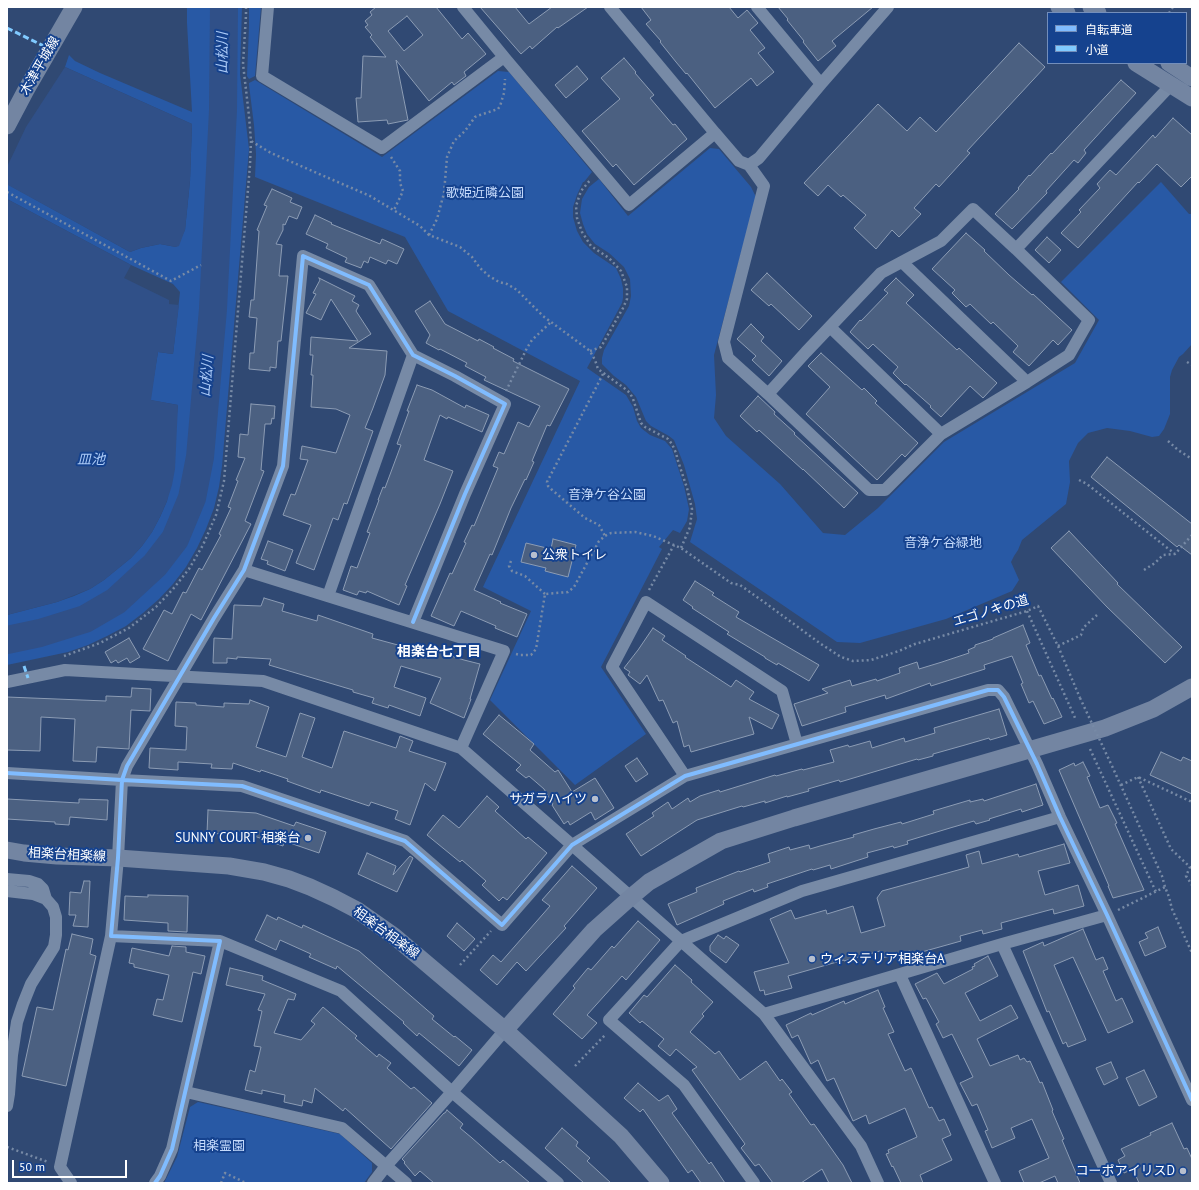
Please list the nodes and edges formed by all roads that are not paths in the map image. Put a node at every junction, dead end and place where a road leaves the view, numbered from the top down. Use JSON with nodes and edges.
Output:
{"nodes":[{"id":1,"x":74,"y":7,"type":"edge"},
{"id":2,"x":268,"y":7,"type":"edge"},
{"id":3,"x":463,"y":7,"type":"edge"},
{"id":4,"x":610,"y":7,"type":"edge"},
{"id":5,"x":756,"y":7,"type":"edge"},
{"id":6,"x":888,"y":7,"type":"edge"},
{"id":7,"x":507,"y":60,"type":"junction"},
{"id":8,"x":1138,"y":64,"type":"edge"},
{"id":9,"x":1171,"y":64,"type":"edge"},
{"id":10,"x":1192,"y":78,"type":"edge"},
{"id":11,"x":821,"y":84,"type":"junction"},
{"id":12,"x":1171,"y":85,"type":"junction"},
{"id":13,"x":1192,"y":98,"type":"edge"},
{"id":14,"x":7,"y":126,"type":"edge"},
{"id":15,"x":715,"y":134,"type":"junction"},
{"id":16,"x":749,"y":165,"type":"junction"},
{"id":17,"x":1016,"y":249,"type":"junction"},
{"id":18,"x":902,"y":262,"type":"junction"},
{"id":19,"x":830,"y":327,"type":"junction"},
{"id":20,"x":413,"y":355,"type":"junction"},
{"id":21,"x":1028,"y":382,"type":"junction"},
{"id":22,"x":768,"y":394,"type":"junction"},
{"id":23,"x":941,"y":434,"type":"junction"},
{"id":24,"x":244,"y":570,"type":"junction"},
{"id":25,"x":328,"y":596,"type":"junction"},
{"id":26,"x":413,"y":622,"type":"junction"},
{"id":27,"x":180,"y":677,"type":"junction"},
{"id":28,"x":7,"y":682,"type":"edge"},
{"id":29,"x":1192,"y":687,"type":"edge"},
{"id":30,"x":797,"y":744,"type":"junction"},
{"id":31,"x":460,"y":748,"type":"junction"},
{"id":32,"x":1030,"y":750,"type":"junction"},
{"id":33,"x":7,"y":773,"type":"edge"},
{"id":34,"x":685,"y":776,"type":"junction"},
{"id":35,"x":122,"y":780,"type":"junction"},
{"id":36,"x":1060,"y":817,"type":"junction"},
{"id":37,"x":572,"y":844,"type":"junction"},
{"id":38,"x":7,"y":850,"type":"edge"},
{"id":39,"x":118,"y":858,"type":"junction"},
{"id":40,"x":7,"y":879,"type":"edge"},
{"id":41,"x":7,"y":891,"type":"edge"},
{"id":42,"x":631,"y":897,"type":"junction"},
{"id":43,"x":46,"y":898,"type":"junction"},
{"id":44,"x":1107,"y":915,"type":"junction"},
{"id":45,"x":111,"y":936,"type":"junction"},
{"id":46,"x":220,"y":941,"type":"junction"},
{"id":47,"x":681,"y":941,"type":"junction"},
{"id":48,"x":1002,"y":944,"type":"junction"},
{"id":49,"x":900,"y":975,"type":"junction"},
{"id":50,"x":764,"y":1014,"type":"junction"},
{"id":51,"x":505,"y":1030,"type":"junction"},
{"id":52,"x":186,"y":1092,"type":"junction"},
{"id":53,"x":452,"y":1092,"type":"junction"},
{"id":54,"x":1192,"y":1100,"type":"edge"},
{"id":55,"x":7,"y":1106,"type":"edge"},
{"id":56,"x":386,"y":1166,"type":"junction"},
{"id":57,"x":71,"y":1183,"type":"edge"},
{"id":58,"x":155,"y":1183,"type":"edge"},
{"id":59,"x":373,"y":1183,"type":"edge"},
{"id":60,"x":406,"y":1183,"type":"edge"},
{"id":61,"x":558,"y":1183,"type":"edge"},
{"id":62,"x":661,"y":1183,"type":"edge"},
{"id":63,"x":754,"y":1183,"type":"edge"},
{"id":64,"x":878,"y":1183,"type":"edge"},
{"id":65,"x":995,"y":1183,"type":"edge"},
{"id":66,"x":1111,"y":1183,"type":"edge"}],
"edges":[{"from":1,"to":14,"type":"street","name":"木津平城線"},
{"from":2,"to":7,"type":"street"},
{"from":3,"to":7,"type":"street"},
{"from":4,"to":15,"type":"street"},
{"from":5,"to":11,"type":"street"},
{"from":6,"to":11,"type":"street"},
{"from":7,"to":15,"type":"street"},
{"from":8,"to":12,"type":"street"},
{"from":9,"to":10,"type":"street"},
{"from":11,"to":16,"type":"street"},
{"from":12,"to":13,"type":"street"},
{"from":12,"to":17,"type":"street"},
{"from":15,"to":16,"type":"street"},
{"from":16,"to":22,"type":"street"},
{"from":17,"to":18,"type":"street"},
{"from":17,"to":21,"type":"street"},
{"from":18,"to":19,"type":"street"},
{"from":18,"to":21,"type":"street"},
{"from":19,"to":22,"type":"street"},
{"from":19,"to":23,"type":"street"},
{"from":20,"to":24,"type":"street"},
{"from":20,"to":25,"type":"street"},
{"from":20,"to":26,"type":"street"},
{"from":21,"to":23,"type":"street"},
{"from":22,"to":23,"type":"street"},
{"from":24,"to":25,"type":"street"},
{"from":24,"to":27,"type":"street"},
{"from":25,"to":26,"type":"street"},
{"from":26,"to":31,"type":"street"},
{"from":27,"to":28,"type":"street"},
{"from":27,"to":31,"type":"street"},
{"from":27,"to":35,"type":"street"},
{"from":29,"to":32,"type":"street"},
{"from":30,"to":32,"type":"street"},
{"from":30,"to":34,"type":"street"},
{"from":30,"to":34,"type":"street"},
{"from":31,"to":37,"type":"street"},
{"from":32,"to":36,"type":"street"},
{"from":32,"to":42,"type":"street"},
{"from":33,"to":35,"type":"street"},
{"from":34,"to":37,"type":"street"},
{"from":35,"to":37,"type":"street"},
{"from":35,"to":39,"type":"street"},
{"from":36,"to":44,"type":"street"},
{"from":36,"to":47,"type":"street"},
{"from":37,"to":42,"type":"street"},
{"from":38,"to":39,"type":"street","name":"相楽台相楽線"},
{"from":39,"to":45,"type":"street"},
{"from":39,"to":51,"type":"street","name":"相楽台相楽線"},
{"from":40,"to":43,"type":"street"},
{"from":41,"to":43,"type":"street"},
{"from":42,"to":47,"type":"street"},
{"from":42,"to":51,"type":"street"},
{"from":43,"to":55,"type":"street"},
{"from":44,"to":48,"type":"street"},
{"from":44,"to":54,"type":"street"},
{"from":45,"to":46,"type":"street"},
{"from":45,"to":57,"type":"street"},
{"from":46,"to":52,"type":"street"},
{"from":46,"to":53,"type":"street"},
{"from":47,"to":50,"type":"street"},
{"from":47,"to":63,"type":"street"},
{"from":48,"to":49,"type":"street"},
{"from":48,"to":66,"type":"street"},
{"from":49,"to":50,"type":"street"},
{"from":49,"to":65,"type":"street"},
{"from":50,"to":64,"type":"street"},
{"from":51,"to":53,"type":"street"},
{"from":51,"to":62,"type":"street","name":"相楽台相楽線"},
{"from":52,"to":56,"type":"street"},
{"from":52,"to":58,"type":"street"},
{"from":53,"to":56,"type":"street"},
{"from":53,"to":61,"type":"street"},
{"from":56,"to":59,"type":"street"},
{"from":56,"to":60,"type":"street"}]}
